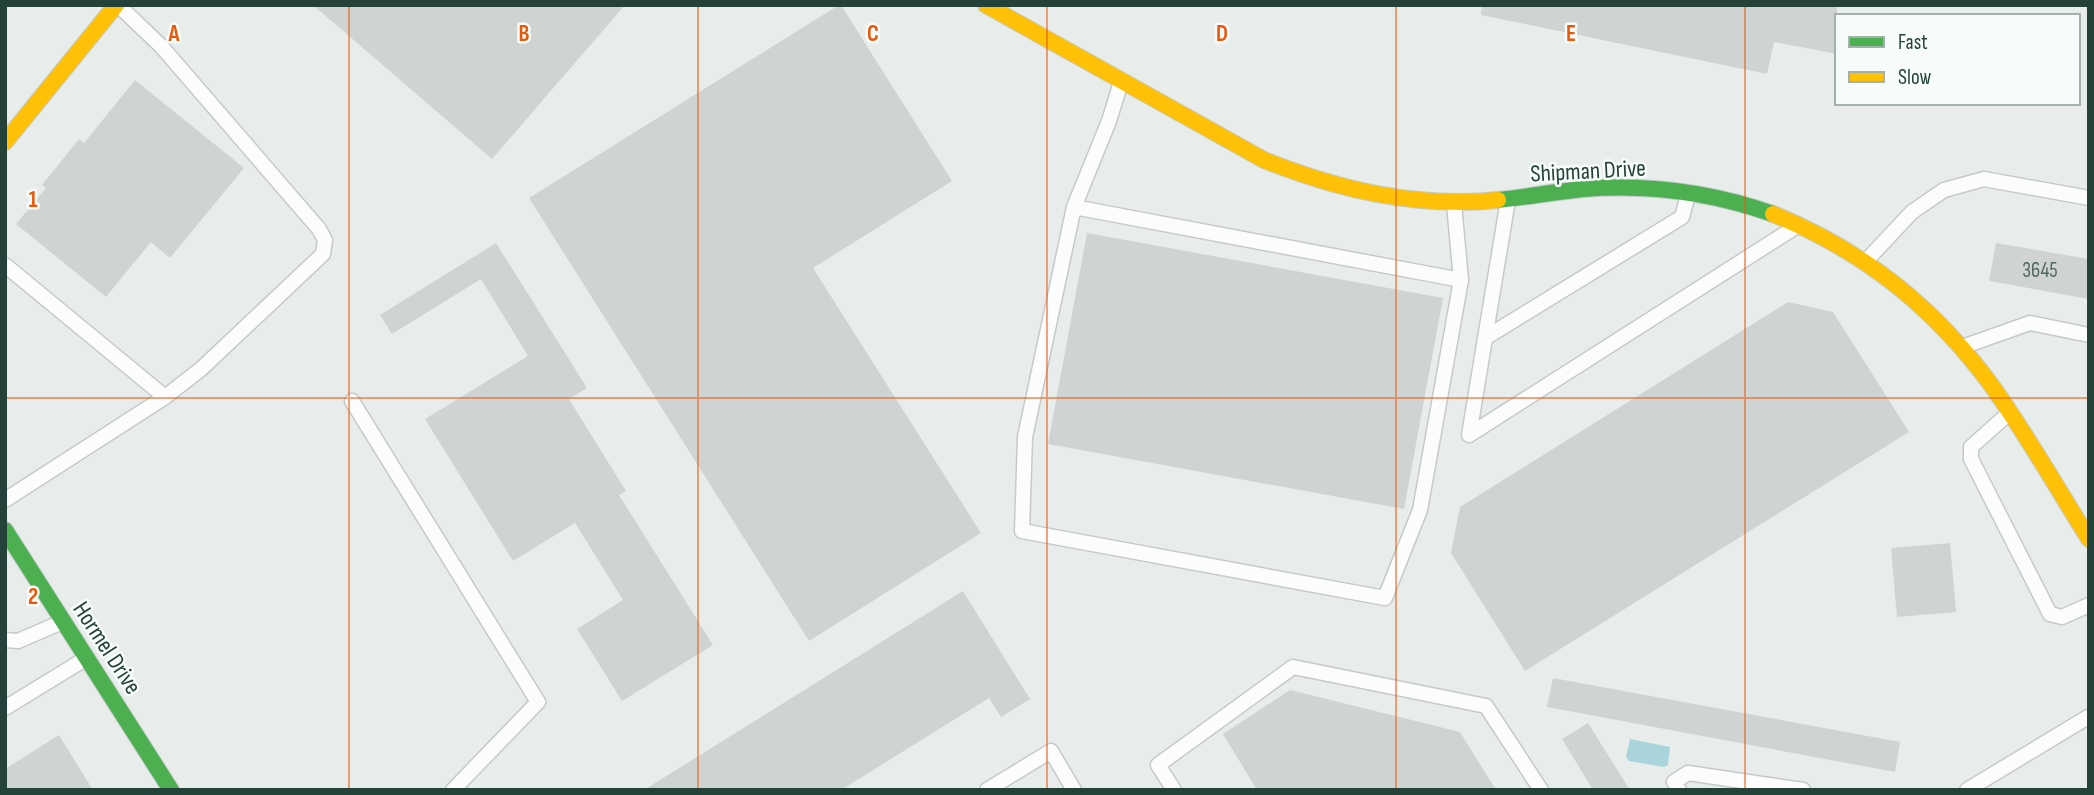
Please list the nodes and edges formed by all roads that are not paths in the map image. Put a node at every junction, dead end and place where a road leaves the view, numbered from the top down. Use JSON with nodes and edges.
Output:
{"nodes":[{"id":1,"x":118,"y":5,"type":"edge"},
{"id":2,"x":986,"y":5,"type":"edge"},
{"id":3,"x":1121,"y":80,"type":"junction"},
{"id":4,"x":5,"y":142,"type":"edge"},
{"id":5,"x":1689,"y":193,"type":"junction"},
{"id":6,"x":1508,"y":198,"type":"junction"},
{"id":7,"x":2089,"y":198,"type":"edge"},
{"id":8,"x":1454,"y":202,"type":"junction"},
{"id":9,"x":1074,"y":207,"type":"junction"},
{"id":10,"x":1798,"y":225,"type":"junction"},
{"id":11,"x":1865,"y":261,"type":"junction"},
{"id":12,"x":5,"y":265,"type":"edge"},
{"id":13,"x":1461,"y":280,"type":"junction"},
{"id":14,"x":2089,"y":335,"type":"edge"},
{"id":15,"x":1485,"y":338,"type":"junction"},
{"id":16,"x":1961,"y":348,"type":"junction"},
{"id":17,"x":165,"y":397,"type":"junction"},
{"id":18,"x":352,"y":401,"type":"dead end"},
{"id":19,"x":2009,"y":413,"type":"junction"},
{"id":20,"x":5,"y":500,"type":"edge"},
{"id":21,"x":5,"y":530,"type":"edge"},
{"id":22,"x":2089,"y":539,"type":"edge"},
{"id":23,"x":2089,"y":605,"type":"edge"},
{"id":24,"x":63,"y":621,"type":"junction"},
{"id":25,"x":5,"y":640,"type":"edge"},
{"id":26,"x":87,"y":658,"type":"junction"},
{"id":27,"x":5,"y":708,"type":"edge"},
{"id":28,"x":2089,"y":719,"type":"edge"},
{"id":29,"x":171,"y":790,"type":"edge"},
{"id":30,"x":453,"y":790,"type":"edge"},
{"id":31,"x":987,"y":790,"type":"edge"},
{"id":32,"x":1074,"y":790,"type":"edge"},
{"id":33,"x":1174,"y":790,"type":"edge"},
{"id":34,"x":1541,"y":790,"type":"edge"},
{"id":35,"x":1679,"y":790,"type":"edge"},
{"id":36,"x":1802,"y":790,"type":"edge"},
{"id":37,"x":1967,"y":790,"type":"edge"}],
"edges":[{"from":1,"to":4,"type":"street"},
{"from":1,"to":17,"type":"lane"},
{"from":2,"to":3,"type":"street","name":"Shipman Drive"},
{"from":3,"to":8,"type":"street","name":"Shipman Drive"},
{"from":3,"to":9,"type":"lane"},
{"from":5,"to":6,"type":"street","name":"Shipman Drive"},
{"from":5,"to":10,"type":"street","name":"Shipman Drive"},
{"from":5,"to":15,"type":"lane"},
{"from":6,"to":8,"type":"street","name":"Shipman Drive"},
{"from":6,"to":15,"type":"lane"},
{"from":7,"to":11,"type":"lane"},
{"from":8,"to":13,"type":"lane"},
{"from":9,"to":13,"type":"lane"},
{"from":9,"to":13,"type":"lane"},
{"from":10,"to":11,"type":"street","name":"Shipman Drive"},
{"from":10,"to":15,"type":"lane"},
{"from":11,"to":16,"type":"street","name":"Shipman Drive"},
{"from":12,"to":17,"type":"lane"},
{"from":14,"to":16,"type":"lane"},
{"from":16,"to":19,"type":"street","name":"Shipman Drive"},
{"from":17,"to":20,"type":"lane"},
{"from":18,"to":30,"type":"lane"},
{"from":19,"to":22,"type":"street","name":"Shipman Drive"},
{"from":19,"to":23,"type":"lane"},
{"from":21,"to":24,"type":"street","name":"Hormel Drive"},
{"from":24,"to":25,"type":"lane"},
{"from":24,"to":26,"type":"street","name":"Hormel Drive"},
{"from":26,"to":27,"type":"lane"},
{"from":26,"to":29,"type":"street","name":"Hormel Drive"},
{"from":28,"to":37,"type":"lane"},
{"from":31,"to":32,"type":"lane"},
{"from":33,"to":34,"type":"lane"},
{"from":35,"to":36,"type":"lane"}]}
